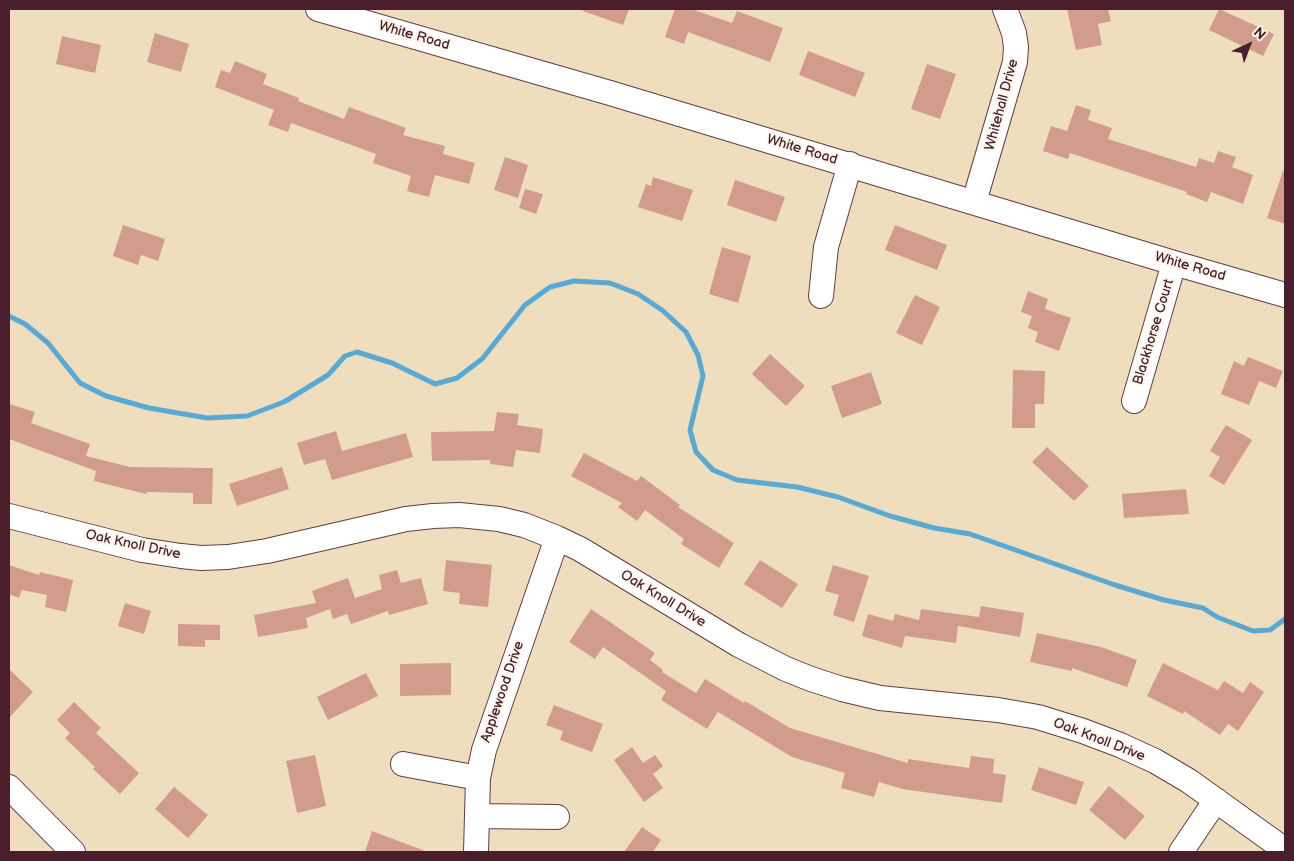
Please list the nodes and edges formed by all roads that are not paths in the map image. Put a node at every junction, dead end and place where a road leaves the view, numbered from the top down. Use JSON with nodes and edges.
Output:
{"nodes":[{"id":1,"x":318,"y":9,"type":"edge"},
{"id":2,"x":1005,"y":9,"type":"edge"},
{"id":3,"x":390,"y":18,"type":"edge"},
{"id":4,"x":850,"y":164,"type":"junction"},
{"id":5,"x":974,"y":202,"type":"junction"},
{"id":6,"x":1174,"y":263,"type":"junction"},
{"id":7,"x":1285,"y":295,"type":"edge"},
{"id":8,"x":821,"y":296,"type":"dead end"},
{"id":9,"x":1134,"y":400,"type":"dead end"},
{"id":10,"x":9,"y":516,"type":"edge"},
{"id":11,"x":557,"y":538,"type":"junction"},
{"id":12,"x":403,"y":764,"type":"dead end"},
{"id":13,"x":478,"y":778,"type":"junction"},
{"id":14,"x":9,"y":787,"type":"edge"},
{"id":15,"x":1216,"y":800,"type":"junction"},
{"id":16,"x":477,"y":816,"type":"junction"},
{"id":17,"x":557,"y":817,"type":"dead end"},
{"id":18,"x":1285,"y":850,"type":"edge"},
{"id":19,"x":73,"y":852,"type":"edge"},
{"id":20,"x":476,"y":852,"type":"edge"},
{"id":21,"x":1181,"y":852,"type":"edge"}],
"edges":[{"from":1,"to":3,"type":"street","name":"White Road"},
{"from":2,"to":5,"type":"street","name":"Whitehall Drive"},
{"from":3,"to":4,"type":"street","name":"White Road"},
{"from":4,"to":5,"type":"street","name":"White Road"},
{"from":4,"to":8,"type":"street"},
{"from":5,"to":6,"type":"street","name":"White Road"},
{"from":6,"to":7,"type":"street","name":"White Road"},
{"from":6,"to":9,"type":"street","name":"Blackhorse Court"},
{"from":10,"to":11,"type":"street","name":"Oak Knoll Drive"},
{"from":11,"to":13,"type":"street","name":"Applewood Drive"},
{"from":11,"to":15,"type":"street","name":"Oak Knoll Drive"},
{"from":12,"to":13,"type":"street"},
{"from":13,"to":16,"type":"street","name":"Applewood Drive"},
{"from":14,"to":19,"type":"street"},
{"from":15,"to":18,"type":"street","name":"Oak Knoll Drive"},
{"from":15,"to":21,"type":"street"},
{"from":16,"to":17,"type":"street"},
{"from":16,"to":20,"type":"street","name":"Applewood Drive"}]}
